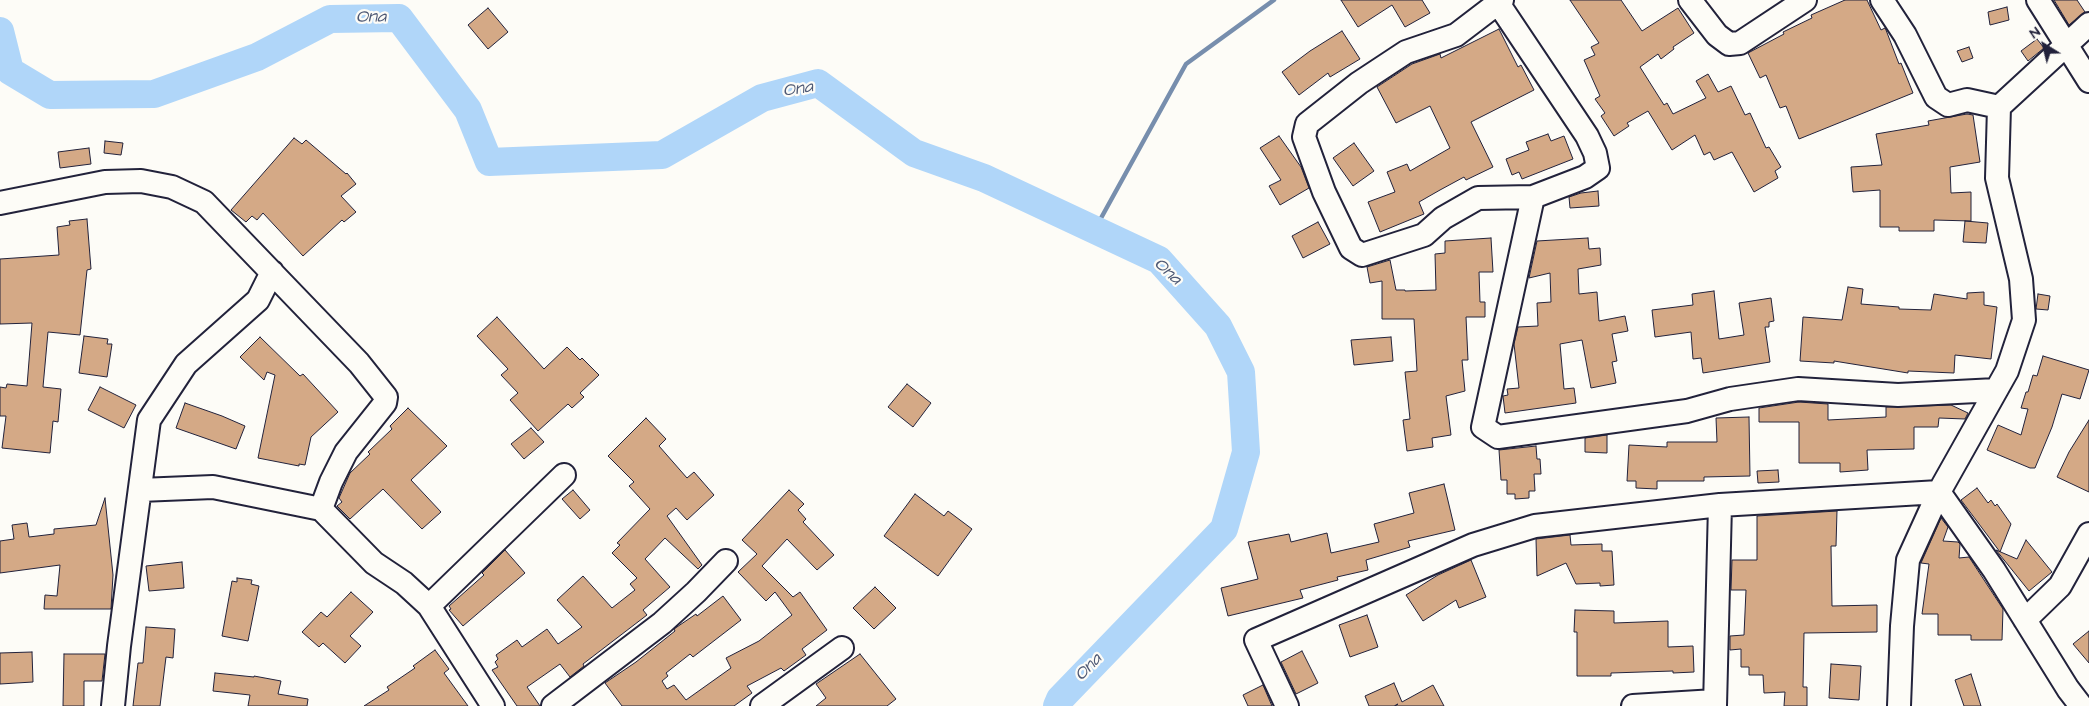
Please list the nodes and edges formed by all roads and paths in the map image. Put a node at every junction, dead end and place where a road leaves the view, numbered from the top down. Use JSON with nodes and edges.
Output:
{"nodes":[{"id":1,"x":1690,"y":0,"type":"edge"},
{"id":2,"x":1805,"y":0,"type":"edge"},
{"id":3,"x":1882,"y":0,"type":"edge"},
{"id":4,"x":2038,"y":0,"type":"edge"},
{"id":5,"x":1500,"y":2,"type":"edge"},
{"id":6,"x":2089,"y":24,"type":"edge"},
{"id":7,"x":2066,"y":46,"type":"junction"},
{"id":8,"x":2089,"y":81,"type":"edge"},
{"id":9,"x":1999,"y":108,"type":"junction"},
{"id":10,"x":1533,"y":197,"type":"junction"},
{"id":11,"x":0,"y":203,"type":"edge"},
{"id":12,"x":272,"y":272,"type":"junction"},
{"id":13,"x":1996,"y":390,"type":"junction"},
{"id":14,"x":564,"y":475,"type":"dead end"},
{"id":15,"x":140,"y":490,"type":"junction"},
{"id":16,"x":1939,"y":492,"type":"junction"},
{"id":17,"x":1720,"y":504,"type":"junction"},
{"id":18,"x":321,"y":509,"type":"junction"},
{"id":19,"x":2089,"y":534,"type":"edge"},
{"id":20,"x":726,"y":561,"type":"dead end"},
{"id":21,"x":429,"y":606,"type":"junction"},
{"id":22,"x":2026,"y":620,"type":"junction"},
{"id":23,"x":842,"y":648,"type":"dead end"},
{"id":24,"x":1715,"y":703,"type":"edge"},
{"id":25,"x":113,"y":706,"type":"edge"},
{"id":26,"x":493,"y":706,"type":"edge"},
{"id":27,"x":553,"y":706,"type":"edge"},
{"id":28,"x":762,"y":706,"type":"edge"},
{"id":29,"x":1288,"y":706,"type":"edge"},
{"id":30,"x":1633,"y":706,"type":"edge"},
{"id":31,"x":1899,"y":706,"type":"edge"},
{"id":32,"x":2080,"y":706,"type":"edge"}],
"edges":[{"from":1,"to":2,"type":"street"},
{"from":3,"to":9,"type":"street"},
{"from":4,"to":7,"type":"street"},
{"from":5,"to":10,"type":"street"},
{"from":5,"to":10,"type":"street"},
{"from":6,"to":7,"type":"street"},
{"from":7,"to":8,"type":"street"},
{"from":7,"to":9,"type":"street"},
{"from":9,"to":13,"type":"street"},
{"from":10,"to":13,"type":"street"},
{"from":11,"to":12,"type":"street"},
{"from":12,"to":15,"type":"street"},
{"from":12,"to":18,"type":"street"},
{"from":13,"to":16,"type":"street"},
{"from":14,"to":21,"type":"street"},
{"from":15,"to":18,"type":"street"},
{"from":15,"to":25,"type":"street"},
{"from":16,"to":17,"type":"street"},
{"from":16,"to":22,"type":"street"},
{"from":16,"to":31,"type":"street"},
{"from":17,"to":24,"type":"street"},
{"from":17,"to":29,"type":"street"},
{"from":18,"to":21,"type":"street"},
{"from":19,"to":22,"type":"street"},
{"from":20,"to":27,"type":"street"},
{"from":21,"to":26,"type":"street"},
{"from":22,"to":32,"type":"street"},
{"from":23,"to":28,"type":"street"},
{"from":24,"to":30,"type":"street"}]}
